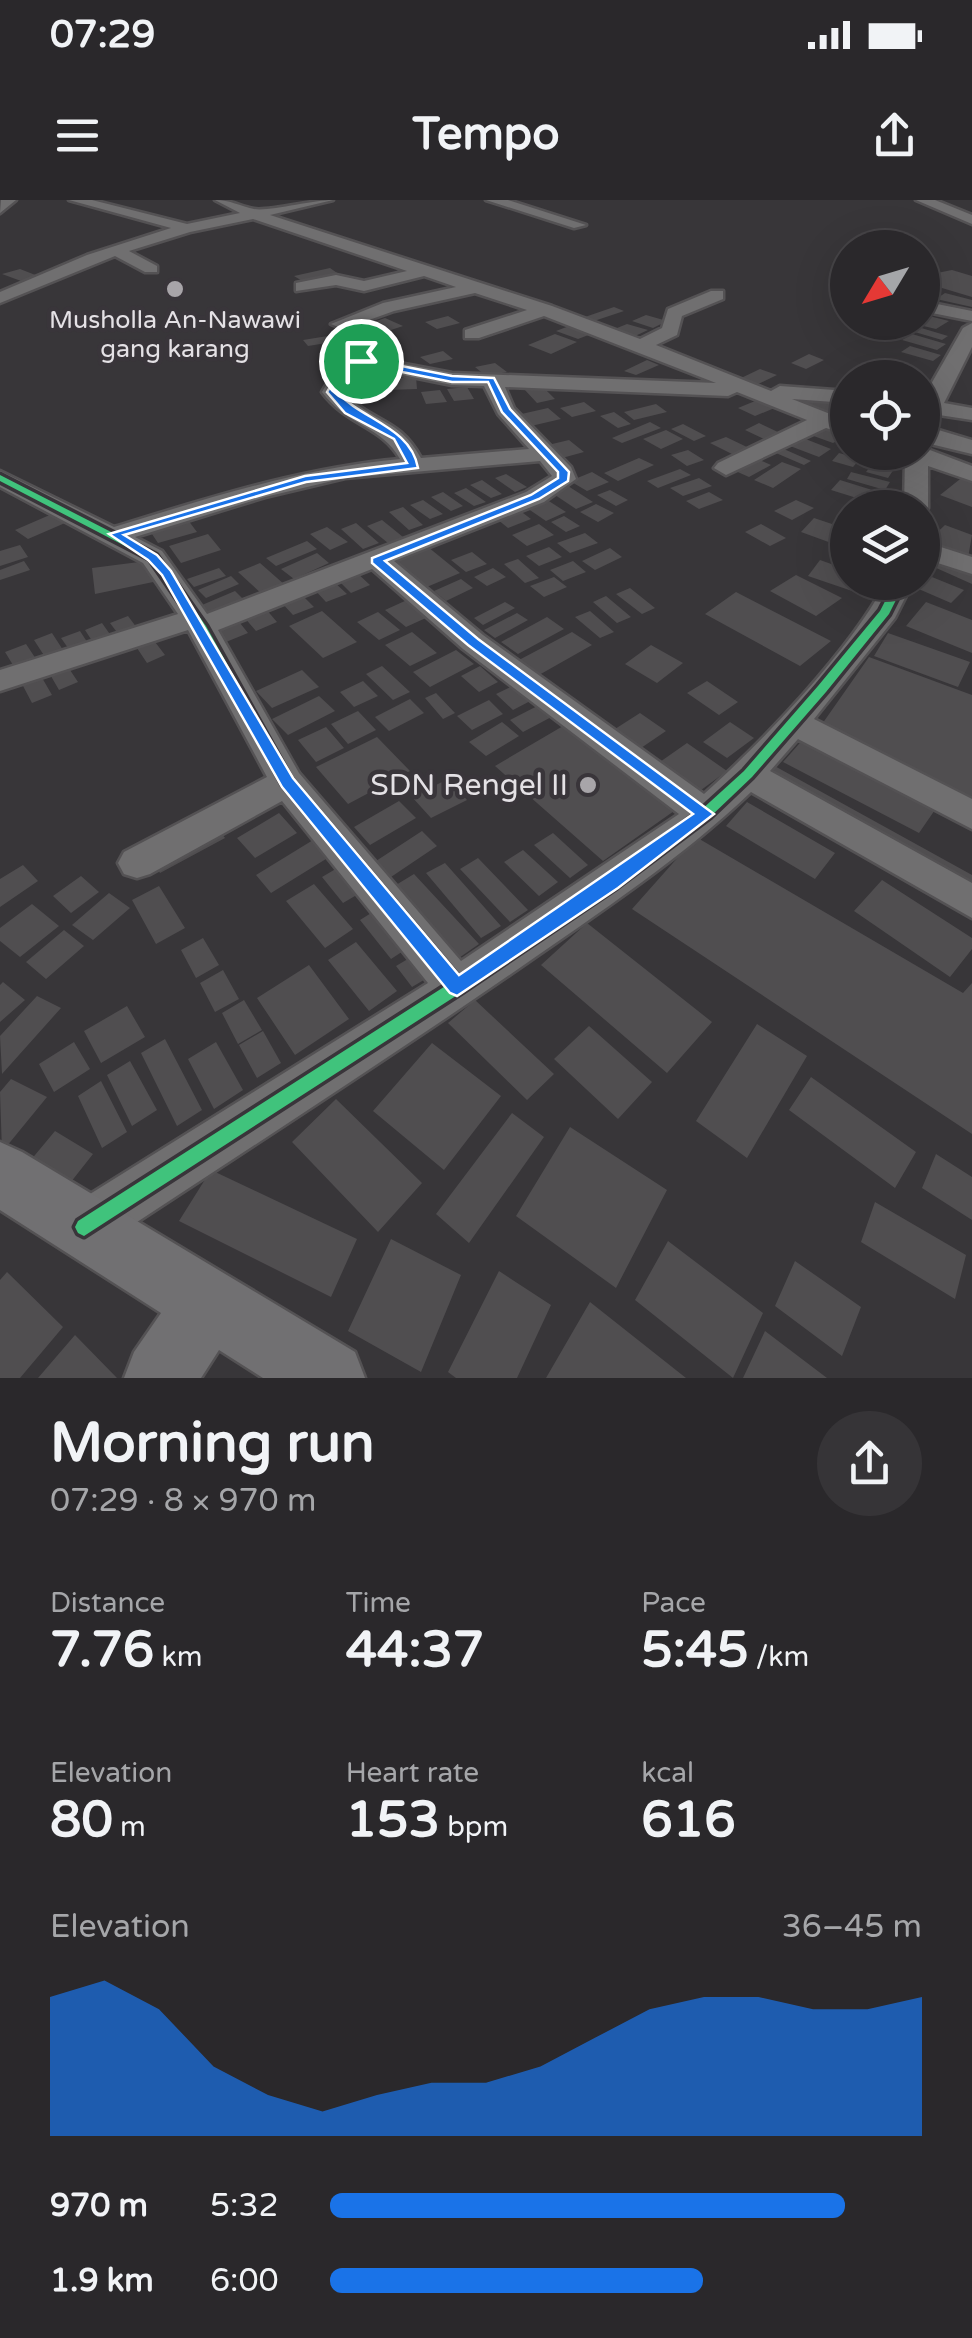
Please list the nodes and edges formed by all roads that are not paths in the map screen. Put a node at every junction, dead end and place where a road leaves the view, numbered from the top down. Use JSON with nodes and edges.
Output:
{"nodes":[{"id":1,"x":9,"y":200,"type":"edge"},
{"id":2,"x":222,"y":200,"type":"edge"},
{"id":3,"x":326,"y":200,"type":"edge"},
{"id":4,"x":493,"y":200,"type":"edge"},
{"id":5,"x":923,"y":200,"type":"edge"},
{"id":6,"x":89,"y":203,"type":"edge"},
{"id":7,"x":0,"y":210,"type":"edge"},
{"id":8,"x":255,"y":215,"type":"junction"},
{"id":9,"x":972,"y":220,"type":"edge"},
{"id":10,"x":578,"y":225,"type":"dead end"},
{"id":11,"x":187,"y":228,"type":"junction"},
{"id":12,"x":382,"y":238,"type":"dead end"},
{"id":13,"x":352,"y":246,"type":"junction"},
{"id":14,"x":65,"y":250,"type":"dead end"},
{"id":15,"x":115,"y":250,"type":"junction"},
{"id":16,"x":93,"y":258,"type":"junction"},
{"id":17,"x":151,"y":269,"type":"dead end"},
{"id":18,"x":425,"y":271,"type":"junction"},
{"id":19,"x":3,"y":276,"type":"dead end"},
{"id":20,"x":28,"y":286,"type":"junction"},
{"id":21,"x":302,"y":286,"type":"dead end"},
{"id":22,"x":476,"y":288,"type":"junction"},
{"id":23,"x":717,"y":295,"type":"dead end"},
{"id":24,"x":0,"y":298,"type":"edge"},
{"id":25,"x":546,"y":310,"type":"junction"},
{"id":26,"x":940,"y":315,"type":"edge"},
{"id":27,"x":970,"y":330,"type":"edge"},
{"id":28,"x":472,"y":334,"type":"dead end"},
{"id":29,"x":640,"y":346,"type":"junction"},
{"id":30,"x":353,"y":366,"type":"junction"},
{"id":31,"x":491,"y":382,"type":"junction"},
{"id":32,"x":940,"y":392,"type":"edge"},
{"id":33,"x":761,"y":394,"type":"junction"},
{"id":34,"x":830,"y":396,"type":"edge"},
{"id":35,"x":972,"y":417,"type":"edge"},
{"id":36,"x":825,"y":420,"type":"junction"},
{"id":37,"x":830,"y":422,"type":"edge"},
{"id":38,"x":940,"y":424,"type":"edge"},
{"id":39,"x":940,"y":434,"type":"edge"},
{"id":40,"x":940,"y":443,"type":"edge"},
{"id":41,"x":972,"y":447,"type":"edge"},
{"id":42,"x":546,"y":454,"type":"junction"},
{"id":43,"x":414,"y":465,"type":"junction"},
{"id":44,"x":726,"y":468,"type":"dead end"},
{"id":45,"x":972,"y":474,"type":"edge"},
{"id":46,"x":0,"y":478,"type":"edge"},
{"id":47,"x":114,"y":534,"type":"junction"},
{"id":48,"x":940,"y":555,"type":"edge"},
{"id":49,"x":377,"y":560,"type":"junction"},
{"id":50,"x":972,"y":566,"type":"edge"},
{"id":51,"x":891,"y":600,"type":"edge"},
{"id":52,"x":198,"y":622,"type":"junction"},
{"id":53,"x":0,"y":682,"type":"edge"},
{"id":54,"x":793,"y":722,"type":"junction"},
{"id":55,"x":748,"y":774,"type":"junction"},
{"id":56,"x":288,"y":782,"type":"junction"},
{"id":57,"x":705,"y":814,"type":"junction"},
{"id":58,"x":972,"y":815,"type":"edge"},
{"id":59,"x":137,"y":863,"type":"dead end"},
{"id":60,"x":972,"y":902,"type":"edge"},
{"id":61,"x":457,"y":987,"type":"junction"},
{"id":62,"x":0,"y":1174,"type":"edge"},
{"id":63,"x":84,"y":1227,"type":"junction"},
{"id":64,"x":207,"y":1304,"type":"junction"},
{"id":65,"x":160,"y":1378,"type":"edge"},
{"id":66,"x":329,"y":1378,"type":"edge"}],
"edges":[{"from":1,"to":7,"type":"street"},
{"from":2,"to":8,"type":"street"},
{"from":3,"to":8,"type":"street"},
{"from":4,"to":10,"type":"street"},
{"from":5,"to":9,"type":"street"},
{"from":6,"to":11,"type":"street"},
{"from":8,"to":11,"type":"street"},
{"from":8,"to":13,"type":"street"},
{"from":11,"to":15,"type":"street"},
{"from":12,"to":13,"type":"street"},
{"from":13,"to":18,"type":"street"},
{"from":14,"to":16,"type":"street"},
{"from":15,"to":16,"type":"street"},
{"from":15,"to":17,"type":"street"},
{"from":16,"to":20,"type":"street"},
{"from":18,"to":21,"type":"street"},
{"from":18,"to":22,"type":"street"},
{"from":19,"to":20,"type":"street"},
{"from":20,"to":24,"type":"street"},
{"from":22,"to":25,"type":"street"},
{"from":22,"to":30,"type":"street"},
{"from":23,"to":29,"type":"street"},
{"from":25,"to":28,"type":"street"},
{"from":25,"to":29,"type":"street"},
{"from":26,"to":27,"type":"street"},
{"from":27,"to":32,"type":"street"},
{"from":29,"to":33,"type":"street"},
{"from":30,"to":31,"type":"street"},
{"from":30,"to":43,"type":"street"},
{"from":31,"to":33,"type":"street"},
{"from":31,"to":42,"type":"street"},
{"from":33,"to":34,"type":"street"},
{"from":33,"to":36,"type":"street"},
{"from":35,"to":38,"type":"street"},
{"from":36,"to":37,"type":"street"},
{"from":36,"to":44,"type":"street"},
{"from":39,"to":41,"type":"street"},
{"from":40,"to":45,"type":"street"},
{"from":42,"to":43,"type":"street"},
{"from":42,"to":49,"type":"street"},
{"from":43,"to":47,"type":"street"},
{"from":46,"to":47,"type":"street"},
{"from":47,"to":52,"type":"street"},
{"from":48,"to":50,"type":"street"},
{"from":49,"to":52,"type":"street"},
{"from":49,"to":57,"type":"street"},
{"from":51,"to":54,"type":"street"},
{"from":52,"to":53,"type":"street"},
{"from":52,"to":56,"type":"street"},
{"from":54,"to":55,"type":"street"},
{"from":54,"to":58,"type":"street"},
{"from":55,"to":57,"type":"street"},
{"from":55,"to":60,"type":"street"},
{"from":56,"to":59,"type":"street"},
{"from":56,"to":61,"type":"street"},
{"from":57,"to":61,"type":"street"},
{"from":61,"to":63,"type":"street"},
{"from":62,"to":63,"type":"main road"},
{"from":63,"to":64,"type":"main road"},
{"from":64,"to":65,"type":"main road"},
{"from":64,"to":66,"type":"main road"}]}
